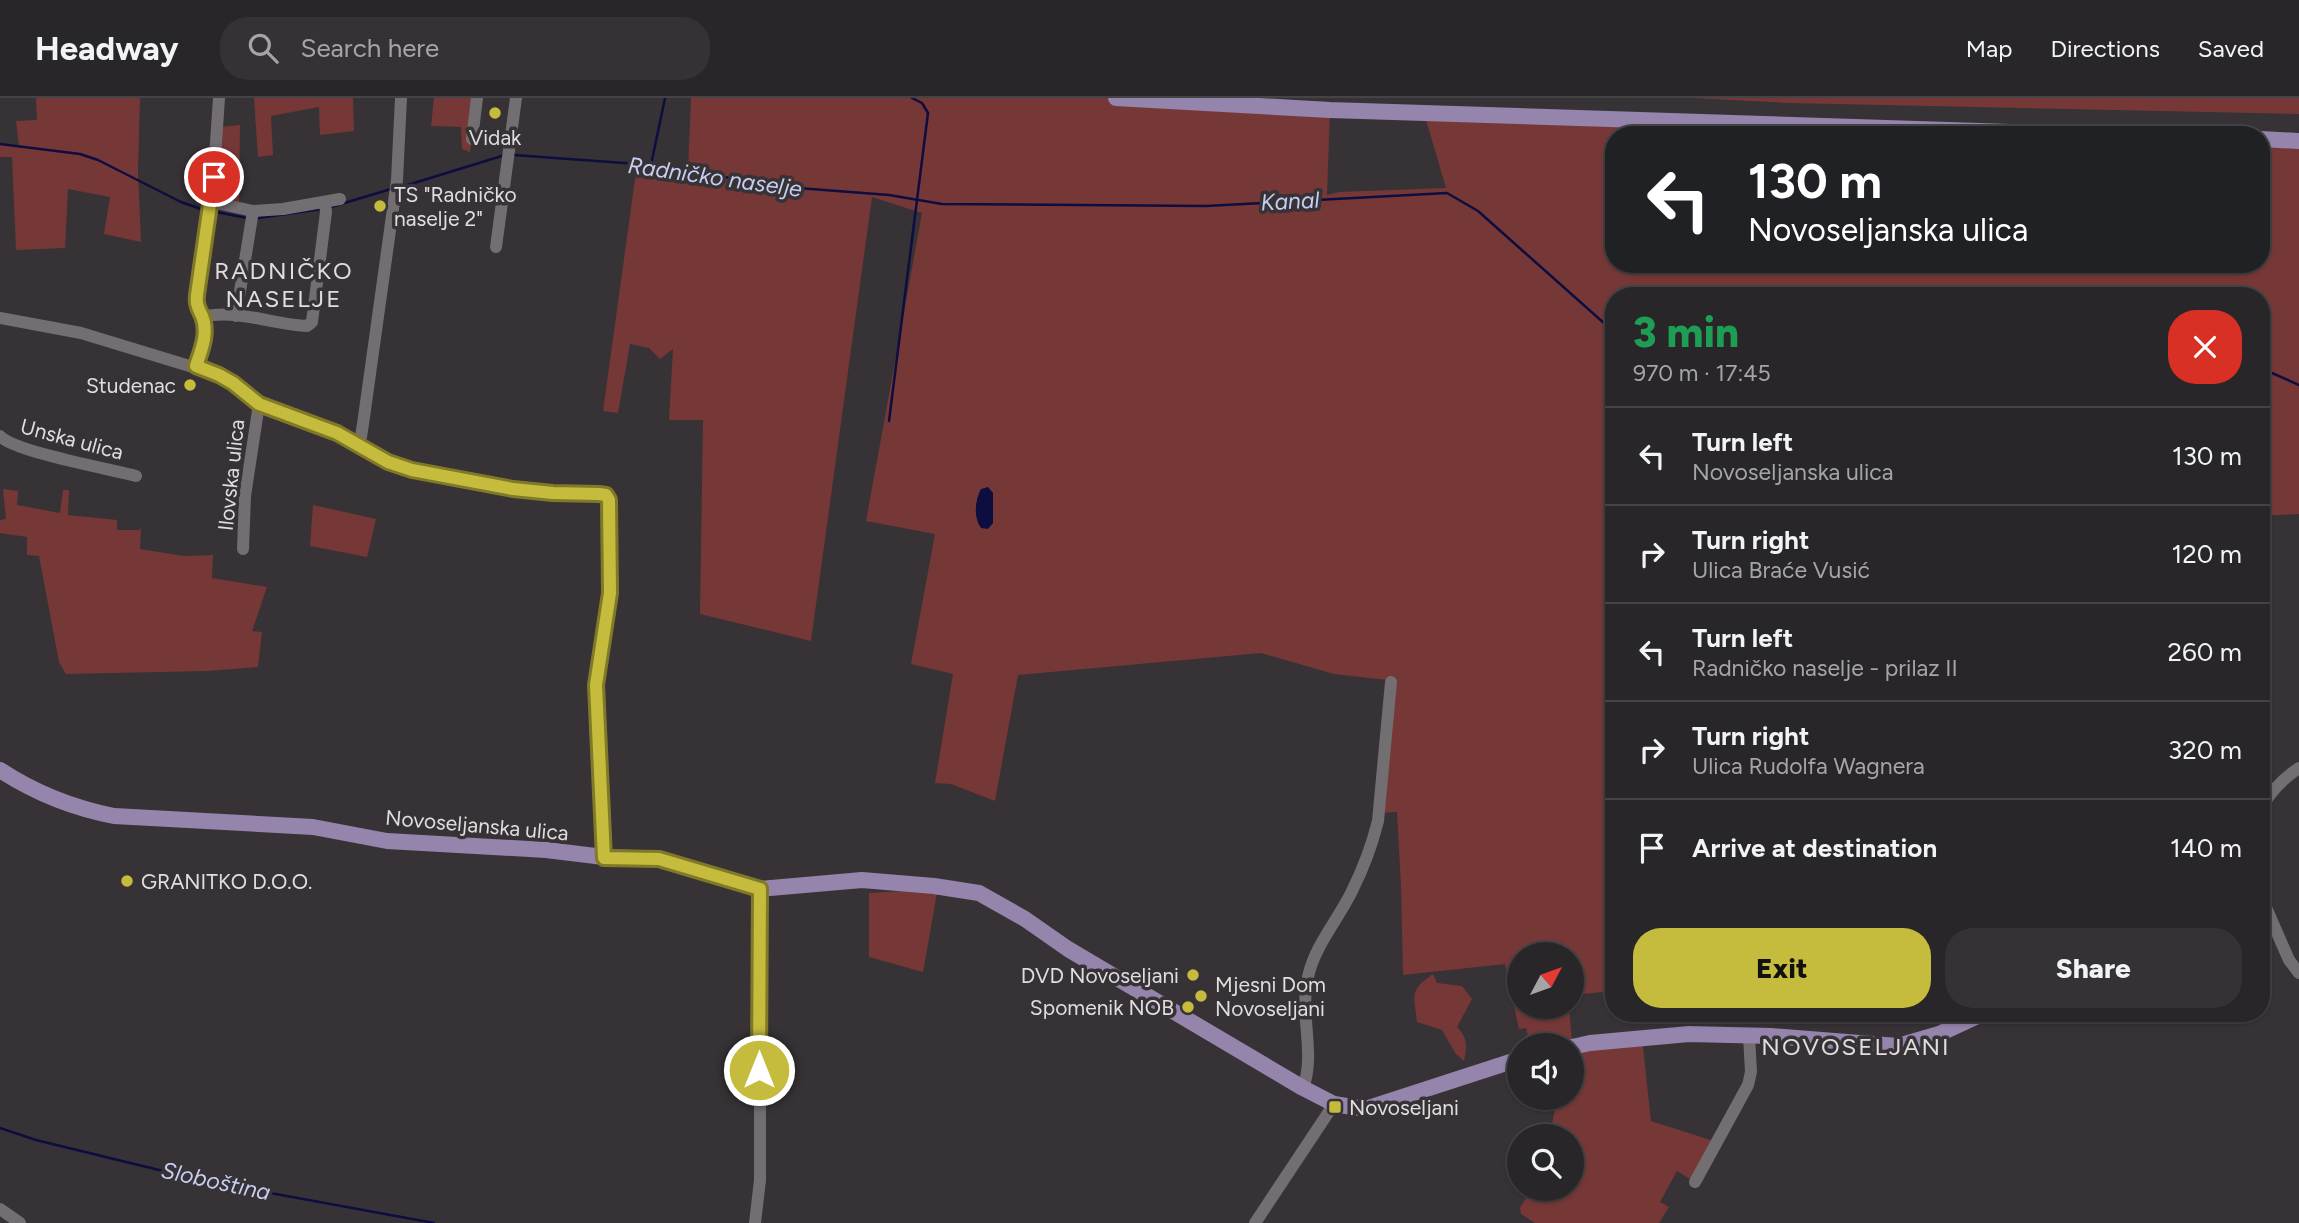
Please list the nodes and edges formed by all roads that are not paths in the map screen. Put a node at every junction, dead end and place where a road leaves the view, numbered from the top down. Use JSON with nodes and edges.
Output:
{"nodes":[{"id":1,"x":219,"y":98,"type":"edge"},
{"id":2,"x":401,"y":98,"type":"edge"},
{"id":3,"x":477,"y":98,"type":"edge"},
{"id":4,"x":516,"y":98,"type":"edge"},
{"id":5,"x":1116,"y":98,"type":"edge"},
{"id":6,"x":1827,"y":126,"type":"edge"},
{"id":7,"x":472,"y":139,"type":"dead end"},
{"id":8,"x":2270,"y":139,"type":"edge"},
{"id":9,"x":2299,"y":141,"type":"edge"},
{"id":10,"x":340,"y":199,"type":"dead end"},
{"id":11,"x":212,"y":202,"type":"junction"},
{"id":12,"x":325,"y":202,"type":"junction"},
{"id":13,"x":253,"y":211,"type":"junction"},
{"id":14,"x":496,"y":247,"type":"dead end"},
{"id":15,"x":236,"y":316,"type":"junction"},
{"id":16,"x":202,"y":317,"type":"junction"},
{"id":17,"x":0,"y":318,"type":"edge"},
{"id":18,"x":196,"y":366,"type":"junction"},
{"id":19,"x":259,"y":404,"type":"junction"},
{"id":20,"x":0,"y":436,"type":"edge"},
{"id":21,"x":356,"y":444,"type":"junction"},
{"id":22,"x":136,"y":475,"type":"dead end"},
{"id":23,"x":243,"y":550,"type":"dead end"},
{"id":24,"x":1391,"y":682,"type":"dead end"},
{"id":25,"x":2299,"y":768,"type":"edge"},
{"id":26,"x":0,"y":770,"type":"edge"},
{"id":27,"x":2270,"y":794,"type":"edge"},
{"id":28,"x":604,"y":858,"type":"junction"},
{"id":29,"x":760,"y":889,"type":"junction"},
{"id":30,"x":2270,"y":917,"type":"edge"},
{"id":31,"x":2299,"y":973,"type":"edge"},
{"id":32,"x":1965,"y":1022,"type":"edge"},
{"id":33,"x":1749,"y":1036,"type":"junction"},
{"id":34,"x":1584,"y":1044,"type":"edge"},
{"id":35,"x":1507,"y":1063,"type":"edge"},
{"id":36,"x":1303,"y":1088,"type":"junction"},
{"id":37,"x":1334,"y":1104,"type":"junction"},
{"id":38,"x":1695,"y":1182,"type":"dead end"},
{"id":39,"x":0,"y":1209,"type":"edge"},
{"id":40,"x":20,"y":1223,"type":"edge"},
{"id":41,"x":755,"y":1223,"type":"edge"},
{"id":42,"x":1255,"y":1223,"type":"edge"}],
"edges":[{"from":1,"to":11,"type":"street"},
{"from":2,"to":21,"type":"street"},
{"from":3,"to":7,"type":"street"},
{"from":4,"to":14,"type":"street"},
{"from":5,"to":6,"type":"main road"},
{"from":8,"to":9,"type":"main road"},
{"from":10,"to":12,"type":"street"},
{"from":11,"to":13,"type":"street"},
{"from":11,"to":16,"type":"street"},
{"from":12,"to":13,"type":"street"},
{"from":12,"to":15,"type":"street"},
{"from":13,"to":15,"type":"street"},
{"from":15,"to":16,"type":"street"},
{"from":16,"to":18,"type":"street"},
{"from":17,"to":18,"type":"street"},
{"from":18,"to":19,"type":"street"},
{"from":19,"to":21,"type":"street"},
{"from":19,"to":23,"type":"street","name":"Ilovska ulica"},
{"from":20,"to":22,"type":"street","name":"Unska ulica"},
{"from":21,"to":28,"type":"street"},
{"from":24,"to":36,"type":"street"},
{"from":25,"to":27,"type":"street"},
{"from":26,"to":28,"type":"main road","name":"Novoseljanska ulica"},
{"from":28,"to":29,"type":"main road","name":"Novoseljanska ulica"},
{"from":29,"to":36,"type":"main road","name":"Novoseljanska ulica"},
{"from":29,"to":41,"type":"street"},
{"from":30,"to":31,"type":"street"},
{"from":32,"to":33,"type":"main road"},
{"from":33,"to":34,"type":"main road"},
{"from":33,"to":38,"type":"street"},
{"from":35,"to":37,"type":"main road","name":"Novoseljanska ulica"},
{"from":36,"to":37,"type":"main road","name":"Novoseljanska ulica"},
{"from":37,"to":42,"type":"street"},
{"from":39,"to":40,"type":"street"}]}
